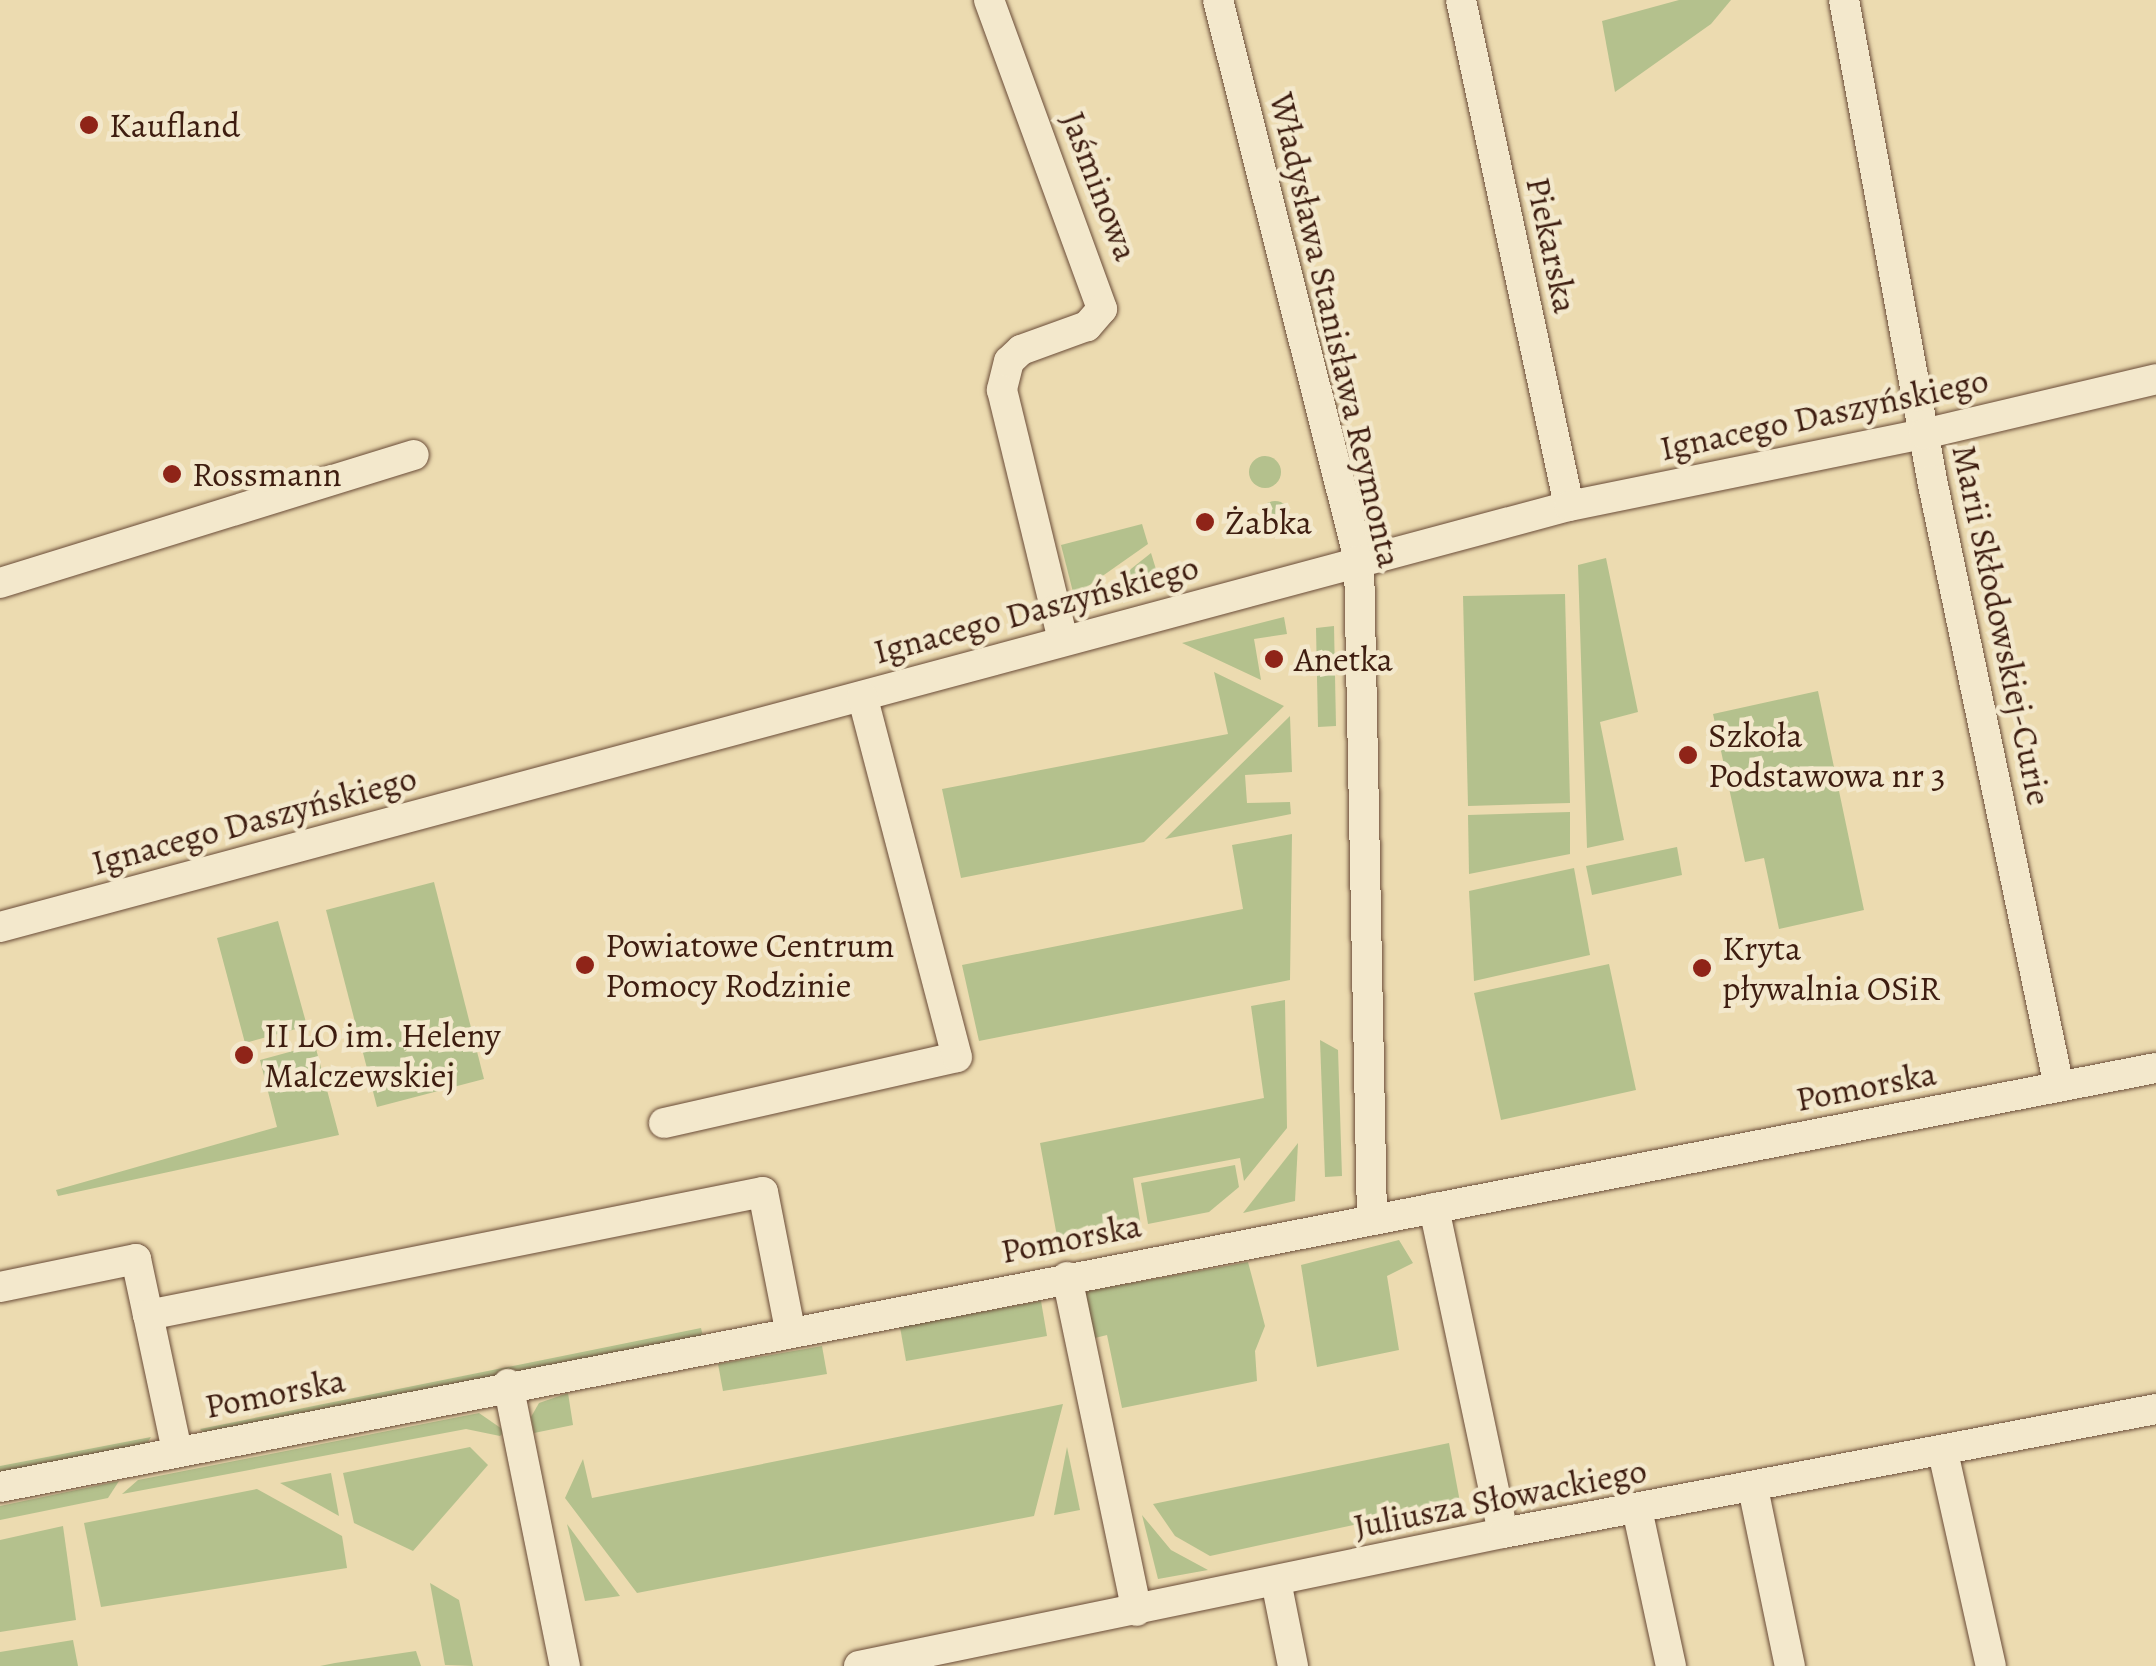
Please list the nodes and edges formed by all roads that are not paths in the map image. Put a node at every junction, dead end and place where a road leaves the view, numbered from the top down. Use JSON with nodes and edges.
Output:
{"nodes":[{"id":1,"x":990,"y":0,"type":"edge"},
{"id":2,"x":1218,"y":0,"type":"edge"},
{"id":3,"x":1461,"y":0,"type":"edge"},
{"id":4,"x":1844,"y":0,"type":"edge"},
{"id":5,"x":2156,"y":378,"type":"edge"},
{"id":6,"x":1924,"y":434,"type":"junction"},
{"id":7,"x":414,"y":455,"type":"dead end"},
{"id":8,"x":1569,"y":506,"type":"junction"},
{"id":9,"x":1358,"y":560,"type":"junction"},
{"id":10,"x":0,"y":583,"type":"edge"},
{"id":11,"x":1063,"y":640,"type":"junction"},
{"id":12,"x":862,"y":696,"type":"junction"},
{"id":13,"x":0,"y":927,"type":"edge"},
{"id":14,"x":2156,"y":1068,"type":"edge"},
{"id":15,"x":2059,"y":1086,"type":"junction"},
{"id":16,"x":664,"y":1122,"type":"dead end"},
{"id":17,"x":1434,"y":1208,"type":"junction"},
{"id":18,"x":1372,"y":1220,"type":"junction"},
{"id":19,"x":1067,"y":1277,"type":"junction"},
{"id":20,"x":0,"y":1287,"type":"edge"},
{"id":21,"x":148,"y":1316,"type":"junction"},
{"id":22,"x":790,"y":1330,"type":"junction"},
{"id":23,"x":508,"y":1384,"type":"junction"},
{"id":24,"x":2156,"y":1409,"type":"edge"},
{"id":25,"x":177,"y":1451,"type":"junction"},
{"id":26,"x":1942,"y":1452,"type":"junction"},
{"id":27,"x":0,"y":1487,"type":"edge"},
{"id":28,"x":1753,"y":1488,"type":"junction"},
{"id":29,"x":1638,"y":1509,"type":"junction"},
{"id":30,"x":1503,"y":1532,"type":"junction"},
{"id":31,"x":1276,"y":1580,"type":"junction"},
{"id":32,"x":1137,"y":1612,"type":"junction"},
{"id":33,"x":923,"y":1660,"type":"edge"},
{"id":34,"x":565,"y":1666,"type":"edge"},
{"id":35,"x":860,"y":1666,"type":"edge"},
{"id":36,"x":1293,"y":1666,"type":"edge"},
{"id":37,"x":1672,"y":1666,"type":"edge"},
{"id":38,"x":1790,"y":1666,"type":"edge"},
{"id":39,"x":1991,"y":1666,"type":"edge"}],
"edges":[{"from":1,"to":11,"type":"street","name":"Jaśminowa"},
{"from":2,"to":9,"type":"street","name":"Władysława Stanisława Reymonta"},
{"from":3,"to":8,"type":"street","name":"Piekarska"},
{"from":4,"to":6,"type":"street","name":"Marii Skłodowskiej-Curie"},
{"from":5,"to":6,"type":"street","name":"Ignacego Daszyńskiego"},
{"from":6,"to":8,"type":"street","name":"Ignacego Daszyńskiego"},
{"from":6,"to":15,"type":"street","name":"Marii Skłodowskiej-Curie"},
{"from":7,"to":10,"type":"street"},
{"from":8,"to":9,"type":"street","name":"Ignacego Daszyńskiego"},
{"from":9,"to":11,"type":"street","name":"Ignacego Daszyńskiego"},
{"from":9,"to":18,"type":"street","name":"Władysława Stanisława Reymonta"},
{"from":11,"to":12,"type":"street","name":"Ignacego Daszyńskiego"},
{"from":12,"to":13,"type":"street","name":"Ignacego Daszyńskiego"},
{"from":12,"to":16,"type":"street"},
{"from":14,"to":15,"type":"street","name":"Pomorska"},
{"from":15,"to":17,"type":"street","name":"Pomorska"},
{"from":17,"to":18,"type":"street","name":"Pomorska"},
{"from":17,"to":30,"type":"street"},
{"from":18,"to":19,"type":"street","name":"Pomorska"},
{"from":19,"to":22,"type":"street","name":"Pomorska"},
{"from":19,"to":32,"type":"street"},
{"from":20,"to":21,"type":"street"},
{"from":21,"to":22,"type":"street"},
{"from":21,"to":25,"type":"street"},
{"from":22,"to":23,"type":"street","name":"Pomorska"},
{"from":23,"to":25,"type":"street","name":"Pomorska"},
{"from":23,"to":34,"type":"street"},
{"from":24,"to":26,"type":"street","name":"Juliusza Słowackiego"},
{"from":25,"to":27,"type":"street","name":"Pomorska"},
{"from":26,"to":28,"type":"street","name":"Juliusza Słowackiego"},
{"from":26,"to":39,"type":"street"},
{"from":28,"to":29,"type":"street","name":"Juliusza Słowackiego"},
{"from":28,"to":38,"type":"street"},
{"from":29,"to":30,"type":"street","name":"Juliusza Słowackiego"},
{"from":29,"to":37,"type":"street"},
{"from":30,"to":31,"type":"street","name":"Juliusza Słowackiego"},
{"from":31,"to":32,"type":"street","name":"Juliusza Słowackiego"},
{"from":31,"to":36,"type":"street"},
{"from":32,"to":33,"type":"street","name":"Juliusza Słowackiego"},
{"from":33,"to":35,"type":"street","name":"Juliusza Słowackiego"}]}
